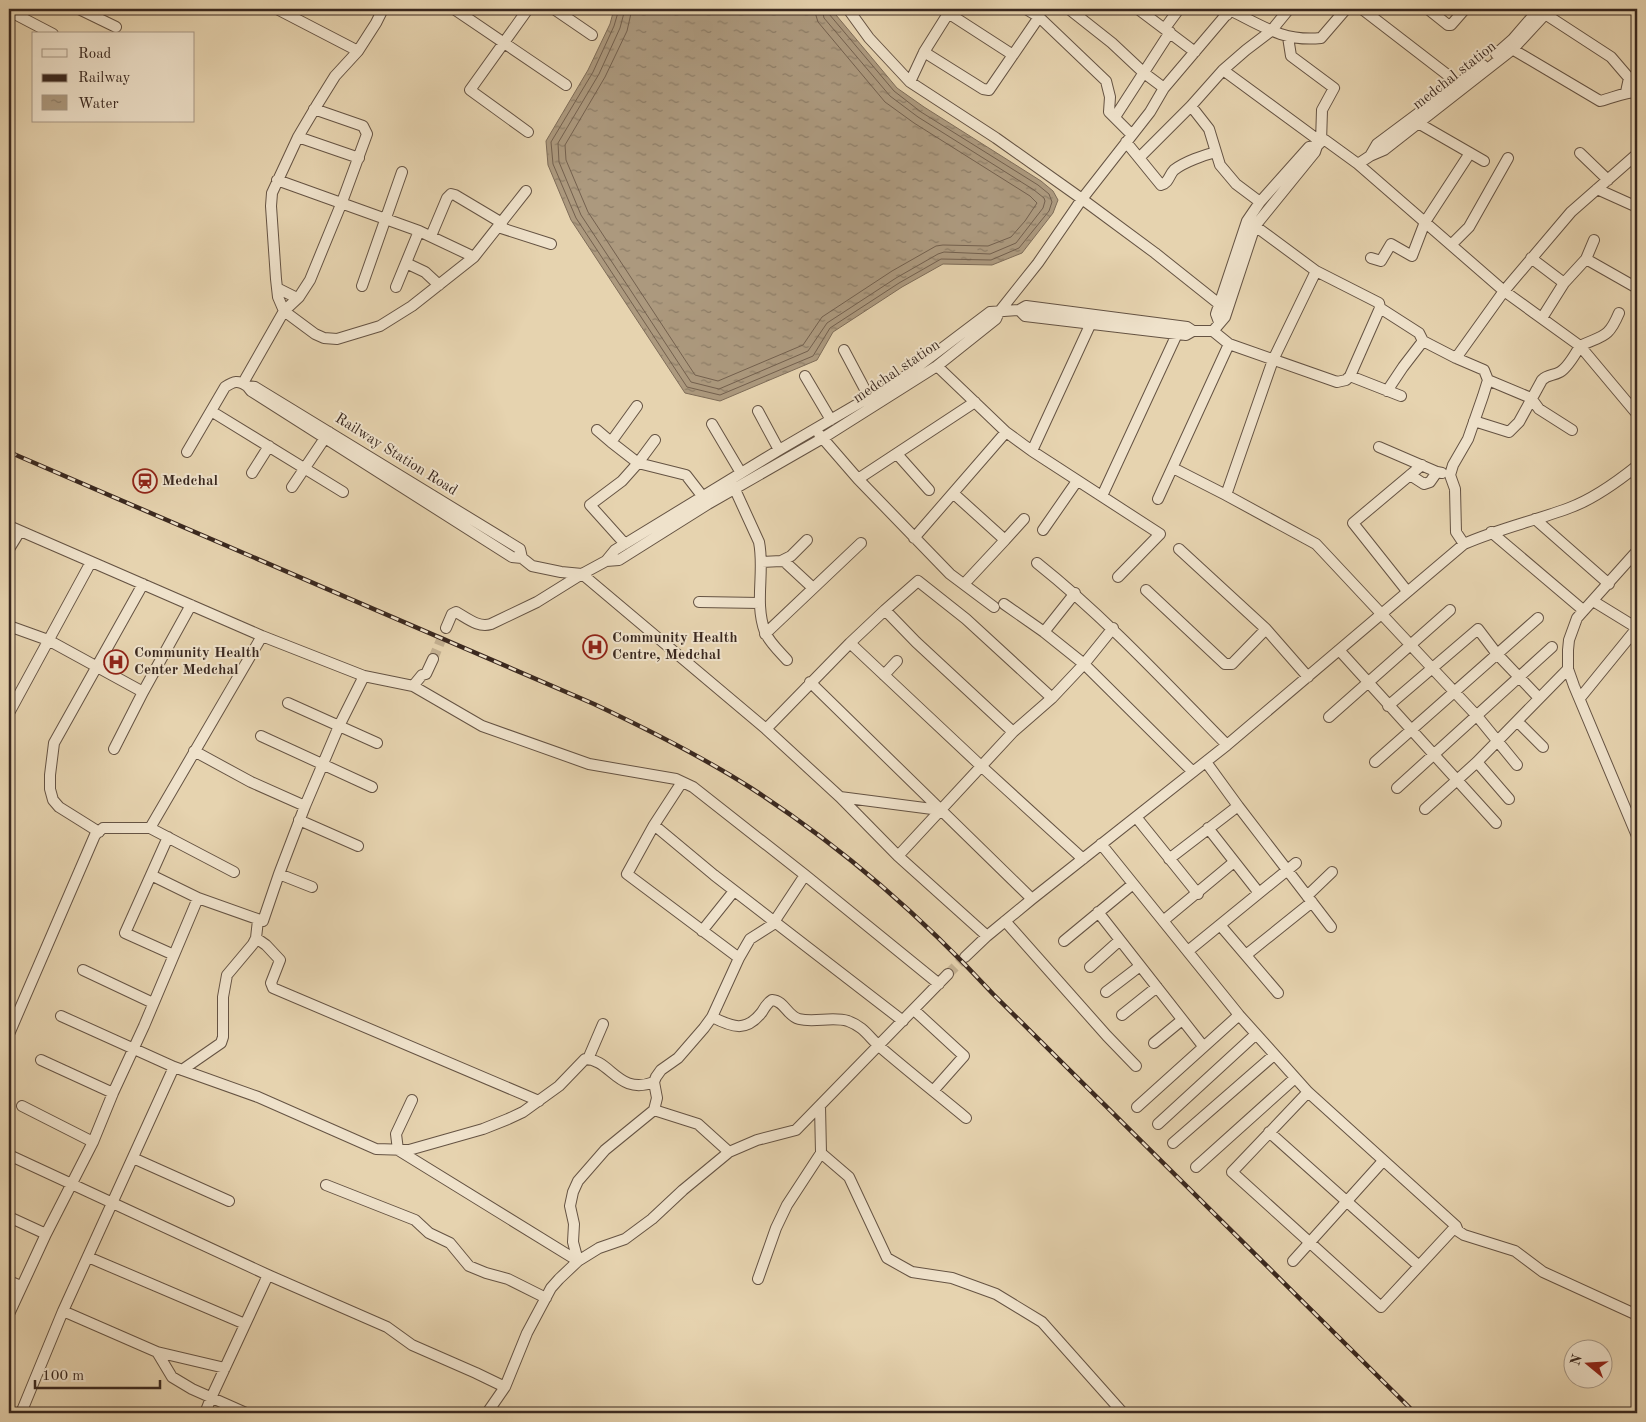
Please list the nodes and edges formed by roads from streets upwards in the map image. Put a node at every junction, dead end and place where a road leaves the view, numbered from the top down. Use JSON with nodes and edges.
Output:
{"nodes":[{"id":1,"x":79,"y":9,"type":"edge"},
{"id":2,"x":277,"y":9,"type":"edge"},
{"id":3,"x":383,"y":9,"type":"edge"},
{"id":4,"x":454,"y":9,"type":"edge"},
{"id":5,"x":528,"y":9,"type":"edge"},
{"id":6,"x":554,"y":9,"type":"edge"},
{"id":7,"x":848,"y":9,"type":"edge"},
{"id":8,"x":1026,"y":9,"type":"edge"},
{"id":9,"x":1069,"y":9,"type":"edge"},
{"id":10,"x":1138,"y":9,"type":"edge"},
{"id":11,"x":1179,"y":9,"type":"edge"},
{"id":12,"x":1289,"y":9,"type":"edge"},
{"id":13,"x":1346,"y":9,"type":"edge"},
{"id":14,"x":1362,"y":9,"type":"edge"},
{"id":15,"x":1428,"y":9,"type":"edge"},
{"id":16,"x":1465,"y":9,"type":"edge"},
{"id":17,"x":1227,"y":10,"type":"edge"},
{"id":18,"x":1545,"y":10,"type":"edge"},
{"id":19,"x":9,"y":11,"type":"edge"},
{"id":20,"x":950,"y":11,"type":"edge"},
{"id":21,"x":1039,"y":17,"type":"junction"},
{"id":22,"x":116,"y":27,"type":"dead end"},
{"id":23,"x":1167,"y":30,"type":"junction"},
{"id":24,"x":1271,"y":31,"type":"junction"},
{"id":25,"x":48,"y":32,"type":"edge"},
{"id":26,"x":592,"y":35,"type":"dead end"},
{"id":27,"x":1288,"y":37,"type":"junction"},
{"id":28,"x":504,"y":43,"type":"junction"},
{"id":29,"x":1509,"y":47,"type":"junction"},
{"id":30,"x":358,"y":51,"type":"junction"},
{"id":31,"x":924,"y":52,"type":"junction"},
{"id":32,"x":1195,"y":52,"type":"junction"},
{"id":33,"x":1014,"y":55,"type":"junction"},
{"id":34,"x":1223,"y":70,"type":"junction"},
{"id":35,"x":1144,"y":73,"type":"junction"},
{"id":36,"x":910,"y":82,"type":"junction"},
{"id":37,"x":1458,"y":83,"type":"junction"},
{"id":38,"x":566,"y":85,"type":"dead end"},
{"id":39,"x":1164,"y":88,"type":"junction"},
{"id":40,"x":1626,"y":92,"type":"junction"},
{"id":41,"x":1637,"y":92,"type":"edge"},
{"id":42,"x":1192,"y":106,"type":"junction"},
{"id":43,"x":314,"y":109,"type":"junction"},
{"id":44,"x":1114,"y":116,"type":"junction"},
{"id":45,"x":1418,"y":123,"type":"junction"},
{"id":46,"x":528,"y":132,"type":"dead end"},
{"id":47,"x":298,"y":137,"type":"junction"},
{"id":48,"x":1129,"y":138,"type":"junction"},
{"id":49,"x":1319,"y":144,"type":"junction"},
{"id":50,"x":1216,"y":152,"type":"junction"},
{"id":51,"x":1470,"y":153,"type":"junction"},
{"id":52,"x":1580,"y":153,"type":"dead end"},
{"id":53,"x":1370,"y":156,"type":"junction"},
{"id":54,"x":1636,"y":156,"type":"edge"},
{"id":55,"x":359,"y":158,"type":"junction"},
{"id":56,"x":1139,"y":158,"type":"junction"},
{"id":57,"x":1508,"y":158,"type":"dead end"},
{"id":58,"x":1484,"y":161,"type":"dead end"},
{"id":59,"x":1358,"y":164,"type":"junction"},
{"id":60,"x":402,"y":172,"type":"dead end"},
{"id":61,"x":277,"y":180,"type":"junction"},
{"id":62,"x":1608,"y":180,"type":"junction"},
{"id":63,"x":1597,"y":189,"type":"junction"},
{"id":64,"x":526,"y":192,"type":"dead end"},
{"id":65,"x":1082,"y":199,"type":"junction"},
{"id":66,"x":342,"y":202,"type":"junction"},
{"id":67,"x":1260,"y":202,"type":"junction"},
{"id":68,"x":1637,"y":207,"type":"edge"},
{"id":69,"x":385,"y":218,"type":"junction"},
{"id":70,"x":1425,"y":222,"type":"junction"},
{"id":71,"x":500,"y":225,"type":"junction"},
{"id":72,"x":1255,"y":226,"type":"junction"},
{"id":73,"x":419,"y":231,"type":"junction"},
{"id":74,"x":432,"y":236,"type":"junction"},
{"id":75,"x":1594,"y":240,"type":"dead end"},
{"id":76,"x":551,"y":244,"type":"dead end"},
{"id":77,"x":1451,"y":245,"type":"junction"},
{"id":78,"x":474,"y":257,"type":"junction"},
{"id":79,"x":1371,"y":258,"type":"dead end"},
{"id":80,"x":1531,"y":258,"type":"junction"},
{"id":81,"x":1586,"y":259,"type":"junction"},
{"id":82,"x":406,"y":263,"type":"junction"},
{"id":83,"x":1316,"y":271,"type":"junction"},
{"id":84,"x":1564,"y":283,"type":"junction"},
{"id":85,"x":439,"y":285,"type":"junction"},
{"id":86,"x":362,"y":286,"type":"dead end"},
{"id":87,"x":278,"y":288,"type":"junction"},
{"id":88,"x":396,"y":288,"type":"dead end"},
{"id":89,"x":1637,"y":288,"type":"edge"},
{"id":90,"x":1504,"y":291,"type":"junction"},
{"id":91,"x":299,"y":297,"type":"junction"},
{"id":92,"x":1219,"y":304,"type":"junction"},
{"id":93,"x":1380,"y":308,"type":"junction"},
{"id":94,"x":1019,"y":310,"type":"junction"},
{"id":95,"x":284,"y":312,"type":"junction"},
{"id":96,"x":999,"y":312,"type":"junction"},
{"id":97,"x":1619,"y":314,"type":"dead end"},
{"id":98,"x":1542,"y":318,"type":"junction"},
{"id":99,"x":1219,"y":322,"type":"junction"},
{"id":100,"x":1092,"y":323,"type":"junction"},
{"id":101,"x":1193,"y":331,"type":"junction"},
{"id":102,"x":1213,"y":331,"type":"junction"},
{"id":103,"x":1177,"y":334,"type":"junction"},
{"id":104,"x":1423,"y":341,"type":"junction"},
{"id":105,"x":1229,"y":344,"type":"junction"},
{"id":106,"x":1580,"y":346,"type":"junction"},
{"id":107,"x":844,"y":350,"type":"dead end"},
{"id":108,"x":1456,"y":358,"type":"junction"},
{"id":109,"x":1272,"y":360,"type":"junction"},
{"id":110,"x":937,"y":366,"type":"junction"},
{"id":111,"x":804,"y":376,"type":"dead end"},
{"id":112,"x":1350,"y":376,"type":"junction"},
{"id":113,"x":1488,"y":380,"type":"junction"},
{"id":114,"x":245,"y":384,"type":"junction"},
{"id":115,"x":1388,"y":391,"type":"junction"},
{"id":116,"x":1401,"y":396,"type":"dead end"},
{"id":117,"x":869,"y":397,"type":"junction"},
{"id":118,"x":1531,"y":398,"type":"junction"},
{"id":119,"x":975,"y":402,"type":"junction"},
{"id":120,"x":638,"y":406,"type":"dead end"},
{"id":121,"x":211,"y":411,"type":"junction"},
{"id":122,"x":758,"y":411,"type":"dead end"},
{"id":123,"x":1637,"y":414,"type":"edge"},
{"id":124,"x":831,"y":420,"type":"junction"},
{"id":125,"x":1474,"y":421,"type":"junction"},
{"id":126,"x":712,"y":424,"type":"dead end"},
{"id":127,"x":815,"y":429,"type":"junction"},
{"id":128,"x":597,"y":430,"type":"dead end"},
{"id":129,"x":1572,"y":430,"type":"dead end"},
{"id":130,"x":1006,"y":432,"type":"junction"},
{"id":131,"x":327,"y":435,"type":"junction"},
{"id":132,"x":824,"y":438,"type":"junction"},
{"id":133,"x":656,"y":440,"type":"dead end"},
{"id":134,"x":612,"y":442,"type":"junction"},
{"id":135,"x":269,"y":446,"type":"junction"},
{"id":136,"x":1379,"y":447,"type":"dead end"},
{"id":137,"x":779,"y":450,"type":"junction"},
{"id":138,"x":188,"y":452,"type":"dead end"},
{"id":139,"x":1032,"y":452,"type":"junction"},
{"id":140,"x":897,"y":454,"type":"junction"},
{"id":141,"x":638,"y":463,"type":"junction"},
{"id":142,"x":1422,"y":466,"type":"junction"},
{"id":143,"x":1637,"y":466,"type":"edge"},
{"id":144,"x":304,"y":468,"type":"junction"},
{"id":145,"x":1173,"y":468,"type":"junction"},
{"id":146,"x":1437,"y":472,"type":"junction"},
{"id":147,"x":252,"y":473,"type":"dead end"},
{"id":148,"x":741,"y":473,"type":"junction"},
{"id":149,"x":1410,"y":475,"type":"junction"},
{"id":150,"x":1450,"y":475,"type":"junction"},
{"id":151,"x":858,"y":479,"type":"junction"},
{"id":152,"x":1077,"y":481,"type":"junction"},
{"id":153,"x":732,"y":484,"type":"junction"},
{"id":154,"x":292,"y":488,"type":"dead end"},
{"id":155,"x":929,"y":490,"type":"dead end"},
{"id":156,"x":344,"y":492,"type":"dead end"},
{"id":157,"x":953,"y":493,"type":"junction"},
{"id":158,"x":1226,"y":495,"type":"junction"},
{"id":159,"x":1102,"y":496,"type":"junction"},
{"id":160,"x":703,"y":497,"type":"junction"},
{"id":161,"x":1158,"y":499,"type":"dead end"},
{"id":162,"x":1024,"y":519,"type":"dead end"},
{"id":163,"x":1535,"y":519,"type":"junction"},
{"id":164,"x":9,"y":526,"type":"edge"},
{"id":165,"x":1043,"y":530,"type":"dead end"},
{"id":166,"x":20,"y":531,"type":"junction"},
{"id":167,"x":1491,"y":532,"type":"junction"},
{"id":168,"x":914,"y":538,"type":"junction"},
{"id":169,"x":807,"y":540,"type":"dead end"},
{"id":170,"x":1004,"y":540,"type":"junction"},
{"id":171,"x":861,"y":543,"type":"dead end"},
{"id":172,"x":625,"y":544,"type":"junction"},
{"id":173,"x":1464,"y":544,"type":"junction"},
{"id":174,"x":9,"y":549,"type":"edge"},
{"id":175,"x":1179,"y":549,"type":"dead end"},
{"id":176,"x":1636,"y":557,"type":"edge"},
{"id":177,"x":606,"y":560,"type":"junction"},
{"id":178,"x":781,"y":560,"type":"junction"},
{"id":179,"x":91,"y":562,"type":"junction"},
{"id":180,"x":761,"y":562,"type":"junction"},
{"id":181,"x":1037,"y":563,"type":"dead end"},
{"id":182,"x":582,"y":574,"type":"junction"},
{"id":183,"x":1118,"y":577,"type":"dead end"},
{"id":184,"x":142,"y":584,"type":"junction"},
{"id":185,"x":964,"y":584,"type":"junction"},
{"id":186,"x":1609,"y":584,"type":"junction"},
{"id":187,"x":813,"y":588,"type":"junction"},
{"id":188,"x":1146,"y":590,"type":"dead end"},
{"id":189,"x":1407,"y":591,"type":"junction"},
{"id":190,"x":1074,"y":593,"type":"junction"},
{"id":191,"x":1593,"y":601,"type":"junction"},
{"id":192,"x":699,"y":602,"type":"dead end"},
{"id":193,"x":760,"y":603,"type":"junction"},
{"id":194,"x":191,"y":605,"type":"junction"},
{"id":195,"x":885,"y":610,"type":"junction"},
{"id":196,"x":1450,"y":610,"type":"dead end"},
{"id":197,"x":1583,"y":610,"type":"junction"},
{"id":198,"x":1382,"y":613,"type":"junction"},
{"id":199,"x":1538,"y":618,"type":"dead end"},
{"id":200,"x":9,"y":626,"type":"edge"},
{"id":201,"x":446,"y":628,"type":"tunnel mouth"},
{"id":202,"x":1113,"y":628,"type":"junction"},
{"id":203,"x":1266,"y":630,"type":"junction"},
{"id":204,"x":1044,"y":632,"type":"junction"},
{"id":205,"x":766,"y":634,"type":"junction"},
{"id":206,"x":262,"y":636,"type":"junction"},
{"id":207,"x":48,"y":640,"type":"junction"},
{"id":208,"x":850,"y":643,"type":"junction"},
{"id":209,"x":1410,"y":646,"type":"junction"},
{"id":210,"x":1552,"y":647,"type":"dead end"},
{"id":211,"x":1339,"y":650,"type":"junction"},
{"id":212,"x":1497,"y":654,"type":"junction"},
{"id":213,"x":432,"y":659,"type":"tunnel mouth"},
{"id":214,"x":787,"y":660,"type":"dead end"},
{"id":215,"x":897,"y":661,"type":"dead end"},
{"id":216,"x":1084,"y":664,"type":"junction"},
{"id":217,"x":97,"y":667,"type":"junction"},
{"id":218,"x":1432,"y":668,"type":"junction"},
{"id":219,"x":1568,"y":669,"type":"junction"},
{"id":220,"x":426,"y":674,"type":"junction"},
{"id":221,"x":884,"y":675,"type":"junction"},
{"id":222,"x":364,"y":676,"type":"junction"},
{"id":223,"x":1308,"y":677,"type":"junction"},
{"id":224,"x":1518,"y":678,"type":"junction"},
{"id":225,"x":810,"y":682,"type":"junction"},
{"id":226,"x":1368,"y":683,"type":"junction"},
{"id":227,"x":413,"y":686,"type":"junction"},
{"id":228,"x":143,"y":692,"type":"junction"},
{"id":229,"x":425,"y":692,"type":"junction"},
{"id":230,"x":1454,"y":692,"type":"junction"},
{"id":231,"x":1052,"y":698,"type":"junction"},
{"id":232,"x":1539,"y":698,"type":"junction"},
{"id":233,"x":1580,"y":698,"type":"junction"},
{"id":234,"x":288,"y":703,"type":"dead end"},
{"id":235,"x":1388,"y":706,"type":"junction"},
{"id":236,"x":9,"y":713,"type":"edge"},
{"id":237,"x":1477,"y":716,"type":"junction"},
{"id":238,"x":1329,"y":717,"type":"dead end"},
{"id":239,"x":1517,"y":721,"type":"junction"},
{"id":240,"x":339,"y":726,"type":"junction"},
{"id":241,"x":766,"y":729,"type":"junction"},
{"id":242,"x":1411,"y":730,"type":"junction"},
{"id":243,"x":1013,"y":732,"type":"junction"},
{"id":244,"x":261,"y":736,"type":"dead end"},
{"id":245,"x":1498,"y":741,"type":"junction"},
{"id":246,"x":377,"y":743,"type":"dead end"},
{"id":247,"x":1227,"y":745,"type":"junction"},
{"id":248,"x":1543,"y":747,"type":"dead end"},
{"id":249,"x":114,"y":749,"type":"dead end"},
{"id":250,"x":194,"y":751,"type":"junction"},
{"id":251,"x":1434,"y":754,"type":"junction"},
{"id":252,"x":1206,"y":762,"type":"junction"},
{"id":253,"x":1375,"y":762,"type":"dead end"},
{"id":254,"x":1477,"y":762,"type":"junction"},
{"id":255,"x":322,"y":764,"type":"junction"},
{"id":256,"x":1518,"y":765,"type":"dead end"},
{"id":257,"x":981,"y":766,"type":"junction"},
{"id":258,"x":1193,"y":772,"type":"junction"},
{"id":259,"x":1458,"y":779,"type":"junction"},
{"id":260,"x":682,"y":782,"type":"junction"},
{"id":261,"x":372,"y":787,"type":"dead end"},
{"id":262,"x":1397,"y":788,"type":"dead end"},
{"id":263,"x":840,"y":797,"type":"junction"},
{"id":264,"x":1509,"y":799,"type":"dead end"},
{"id":265,"x":305,"y":806,"type":"junction"},
{"id":266,"x":1238,"y":806,"type":"junction"},
{"id":267,"x":1425,"y":809,"type":"dead end"},
{"id":268,"x":940,"y":810,"type":"junction"},
{"id":269,"x":1136,"y":817,"type":"junction"},
{"id":270,"x":300,"y":820,"type":"junction"},
{"id":271,"x":1496,"y":823,"type":"dead end"},
{"id":272,"x":654,"y":825,"type":"junction"},
{"id":273,"x":150,"y":828,"type":"junction"},
{"id":274,"x":1208,"y":828,"type":"junction"},
{"id":275,"x":99,"y":832,"type":"junction"},
{"id":276,"x":1637,"y":836,"type":"edge"},
{"id":277,"x":168,"y":837,"type":"junction"},
{"id":278,"x":1101,"y":844,"type":"junction"},
{"id":279,"x":358,"y":846,"type":"dead end"},
{"id":280,"x":898,"y":856,"type":"junction"},
{"id":281,"x":1083,"y":858,"type":"junction"},
{"id":282,"x":1169,"y":859,"type":"junction"},
{"id":283,"x":1234,"y":862,"type":"junction"},
{"id":284,"x":1296,"y":863,"type":"dead end"},
{"id":285,"x":1287,"y":870,"type":"junction"},
{"id":286,"x":234,"y":872,"type":"dead end"},
{"id":287,"x":1332,"y":872,"type":"dead end"},
{"id":288,"x":279,"y":874,"type":"junction"},
{"id":289,"x":151,"y":875,"type":"junction"},
{"id":290,"x":805,"y":875,"type":"junction"},
{"id":291,"x":1133,"y":884,"type":"junction"},
{"id":292,"x":312,"y":887,"type":"dead end"},
{"id":293,"x":734,"y":891,"type":"junction"},
{"id":294,"x":1259,"y":893,"type":"junction"},
{"id":295,"x":1198,"y":894,"type":"junction"},
{"id":296,"x":198,"y":898,"type":"junction"},
{"id":297,"x":1032,"y":899,"type":"junction"},
{"id":298,"x":1310,"y":899,"type":"junction"},
{"id":299,"x":1098,"y":912,"type":"junction"},
{"id":300,"x":258,"y":920,"type":"junction"},
{"id":301,"x":775,"y":921,"type":"junction"},
{"id":302,"x":1004,"y":921,"type":"junction"},
{"id":303,"x":1163,"y":921,"type":"junction"},
{"id":304,"x":1220,"y":925,"type":"junction"},
{"id":305,"x":1331,"y":926,"type":"dead end"},
{"id":306,"x":702,"y":931,"type":"junction"},
{"id":307,"x":987,"y":936,"type":"junction"},
{"id":308,"x":256,"y":938,"type":"junction"},
{"id":309,"x":1120,"y":940,"type":"junction"},
{"id":310,"x":1064,"y":941,"type":"dead end"},
{"id":311,"x":1188,"y":950,"type":"junction"},
{"id":312,"x":174,"y":955,"type":"junction"},
{"id":313,"x":1246,"y":955,"type":"junction"},
{"id":314,"x":966,"y":957,"type":"tunnel mouth"},
{"id":315,"x":739,"y":958,"type":"junction"},
{"id":316,"x":1140,"y":966,"type":"junction"},
{"id":317,"x":1090,"y":967,"type":"dead end"},
{"id":318,"x":83,"y":970,"type":"dead end"},
{"id":319,"x":948,"y":974,"type":"tunnel mouth"},
{"id":320,"x":939,"y":984,"type":"junction"},
{"id":321,"x":1156,"y":987,"type":"junction"},
{"id":322,"x":1106,"y":992,"type":"dead end"},
{"id":323,"x":1278,"y":993,"type":"dead end"},
{"id":324,"x":153,"y":1003,"type":"junction"},
{"id":325,"x":914,"y":1010,"type":"junction"},
{"id":326,"x":1122,"y":1015,"type":"dead end"},
{"id":327,"x":1238,"y":1015,"type":"junction"},
{"id":328,"x":61,"y":1016,"type":"dead end"},
{"id":329,"x":712,"y":1017,"type":"junction"},
{"id":330,"x":1182,"y":1020,"type":"junction"},
{"id":331,"x":903,"y":1022,"type":"junction"},
{"id":332,"x":603,"y":1024,"type":"dead end"},
{"id":333,"x":9,"y":1034,"type":"edge"},
{"id":334,"x":1256,"y":1034,"type":"junction"},
{"id":335,"x":1154,"y":1043,"type":"dead end"},
{"id":336,"x":878,"y":1046,"type":"junction"},
{"id":337,"x":1204,"y":1046,"type":"junction"},
{"id":338,"x":133,"y":1049,"type":"junction"},
{"id":339,"x":1274,"y":1055,"type":"junction"},
{"id":340,"x":588,"y":1059,"type":"junction"},
{"id":341,"x":40,"y":1060,"type":"dead end"},
{"id":342,"x":1136,"y":1066,"type":"dead end"},
{"id":343,"x":178,"y":1068,"type":"junction"},
{"id":344,"x":1295,"y":1078,"type":"junction"},
{"id":345,"x":654,"y":1082,"type":"junction"},
{"id":346,"x":933,"y":1091,"type":"junction"},
{"id":347,"x":1308,"y":1092,"type":"junction"},
{"id":348,"x":113,"y":1093,"type":"junction"},
{"id":349,"x":412,"y":1100,"type":"dead end"},
{"id":350,"x":539,"y":1101,"type":"junction"},
{"id":351,"x":22,"y":1106,"type":"dead end"},
{"id":352,"x":820,"y":1106,"type":"junction"},
{"id":353,"x":1137,"y":1107,"type":"dead end"},
{"id":354,"x":654,"y":1110,"type":"junction"},
{"id":355,"x":966,"y":1118,"type":"dead end"},
{"id":356,"x":1158,"y":1124,"type":"dead end"},
{"id":357,"x":1269,"y":1132,"type":"junction"},
{"id":358,"x":93,"y":1142,"type":"junction"},
{"id":359,"x":1173,"y":1143,"type":"dead end"},
{"id":360,"x":398,"y":1150,"type":"junction"},
{"id":361,"x":729,"y":1152,"type":"junction"},
{"id":362,"x":821,"y":1152,"type":"junction"},
{"id":363,"x":9,"y":1156,"type":"edge"},
{"id":364,"x":133,"y":1158,"type":"junction"},
{"id":365,"x":1383,"y":1161,"type":"junction"},
{"id":366,"x":1196,"y":1167,"type":"dead end"},
{"id":367,"x":72,"y":1184,"type":"junction"},
{"id":368,"x":326,"y":1185,"type":"dead end"},
{"id":369,"x":229,"y":1201,"type":"dead end"},
{"id":370,"x":1347,"y":1201,"type":"junction"},
{"id":371,"x":113,"y":1203,"type":"junction"},
{"id":372,"x":9,"y":1217,"type":"edge"},
{"id":373,"x":1456,"y":1226,"type":"junction"},
{"id":374,"x":46,"y":1234,"type":"junction"},
{"id":375,"x":1310,"y":1243,"type":"junction"},
{"id":376,"x":88,"y":1257,"type":"junction"},
{"id":377,"x":578,"y":1261,"type":"junction"},
{"id":378,"x":1293,"y":1261,"type":"dead end"},
{"id":379,"x":1419,"y":1266,"type":"junction"},
{"id":380,"x":268,"y":1275,"type":"junction"},
{"id":381,"x":758,"y":1279,"type":"dead end"},
{"id":382,"x":9,"y":1281,"type":"edge"},
{"id":383,"x":21,"y":1286,"type":"junction"},
{"id":384,"x":546,"y":1298,"type":"junction"},
{"id":385,"x":63,"y":1311,"type":"junction"},
{"id":386,"x":9,"y":1314,"type":"edge"},
{"id":387,"x":1637,"y":1315,"type":"edge"},
{"id":388,"x":245,"y":1324,"type":"junction"},
{"id":389,"x":157,"y":1352,"type":"junction"},
{"id":390,"x":225,"y":1368,"type":"junction"},
{"id":391,"x":505,"y":1387,"type":"junction"},
{"id":392,"x":211,"y":1398,"type":"junction"},
{"id":393,"x":21,"y":1413,"type":"edge"},
{"id":394,"x":205,"y":1413,"type":"edge"},
{"id":395,"x":246,"y":1413,"type":"edge"},
{"id":396,"x":487,"y":1413,"type":"edge"},
{"id":397,"x":1123,"y":1413,"type":"edge"}],
"edges":[{"from":1,"to":22,"type":"street"},
{"from":2,"to":30,"type":"street"},
{"from":3,"to":30,"type":"street"},
{"from":4,"to":28,"type":"street"},
{"from":5,"to":28,"type":"street"},
{"from":6,"to":26,"type":"street"},
{"from":7,"to":36,"type":"street"},
{"from":8,"to":21,"type":"street"},
{"from":9,"to":35,"type":"street"},
{"from":10,"to":23,"type":"street"},
{"from":11,"to":23,"type":"street"},
{"from":12,"to":24,"type":"street"},
{"from":13,"to":27,"type":"street"},
{"from":14,"to":37,"type":"street"},
{"from":15,"to":16,"type":"street"},
{"from":17,"to":24,"type":"street"},
{"from":17,"to":32,"type":"street","name":"medchal station"},
{"from":18,"to":29,"type":"street","name":"medchal station"},
{"from":18,"to":40,"type":"street"},
{"from":19,"to":25,"type":"street"},
{"from":20,"to":31,"type":"street"},
{"from":20,"to":33,"type":"street"},
{"from":21,"to":33,"type":"street"},
{"from":21,"to":44,"type":"street"},
{"from":23,"to":32,"type":"street"},
{"from":23,"to":35,"type":"street"},
{"from":24,"to":27,"type":"street"},
{"from":24,"to":34,"type":"street"},
{"from":27,"to":49,"type":"street"},
{"from":28,"to":38,"type":"street"},
{"from":28,"to":46,"type":"street"},
{"from":29,"to":37,"type":"street","name":"medchal station"},
{"from":29,"to":40,"type":"street"},
{"from":29,"to":45,"type":"street","name":"medchal station"},
{"from":30,"to":43,"type":"street"},
{"from":31,"to":33,"type":"street"},
{"from":31,"to":36,"type":"street"},
{"from":32,"to":39,"type":"street","name":"medchal station"},
{"from":34,"to":42,"type":"street"},
{"from":34,"to":49,"type":"street"},
{"from":35,"to":39,"type":"street"},
{"from":35,"to":44,"type":"street"},
{"from":36,"to":65,"type":"street"},
{"from":37,"to":53,"type":"street","name":"medchal station"},
{"from":39,"to":48,"type":"street","name":"medchal station"},
{"from":40,"to":41,"type":"street"},
{"from":42,"to":50,"type":"street"},
{"from":42,"to":56,"type":"street"},
{"from":43,"to":47,"type":"street"},
{"from":43,"to":55,"type":"street"},
{"from":44,"to":48,"type":"street"},
{"from":45,"to":51,"type":"street"},
{"from":45,"to":53,"type":"street","name":"medchal station"},
{"from":47,"to":55,"type":"street"},
{"from":47,"to":61,"type":"street"},
{"from":48,"to":56,"type":"street"},
{"from":48,"to":65,"type":"street","name":"medchal station"},
{"from":49,"to":59,"type":"street"},
{"from":49,"to":67,"type":"street"},
{"from":49,"to":72,"type":"street"},
{"from":50,"to":56,"type":"street"},
{"from":50,"to":67,"type":"street"},
{"from":51,"to":58,"type":"street"},
{"from":51,"to":70,"type":"street"},
{"from":52,"to":62,"type":"street"},
{"from":53,"to":59,"type":"street","name":"medchal station"},
{"from":54,"to":62,"type":"street"},
{"from":55,"to":66,"type":"street"},
{"from":57,"to":77,"type":"street"},
{"from":59,"to":70,"type":"street"},
{"from":60,"to":69,"type":"street"},
{"from":61,"to":66,"type":"street"},
{"from":61,"to":87,"type":"street"},
{"from":62,"to":63,"type":"street"},
{"from":63,"to":68,"type":"street"},
{"from":63,"to":80,"type":"street"},
{"from":64,"to":71,"type":"street"},
{"from":65,"to":92,"type":"street"},
{"from":65,"to":96,"type":"street","name":"medchal station"},
{"from":66,"to":69,"type":"street"},
{"from":66,"to":91,"type":"street"},
{"from":67,"to":92,"type":"street"},
{"from":69,"to":73,"type":"street"},
{"from":69,"to":86,"type":"street"},
{"from":70,"to":77,"type":"street"},
{"from":70,"to":79,"type":"street"},
{"from":71,"to":74,"type":"street"},
{"from":71,"to":76,"type":"street"},
{"from":71,"to":78,"type":"street"},
{"from":72,"to":83,"type":"street"},
{"from":72,"to":99,"type":"street"},
{"from":73,"to":74,"type":"street"},
{"from":73,"to":82,"type":"street"},
{"from":74,"to":78,"type":"street"},
{"from":75,"to":81,"type":"street"},
{"from":77,"to":90,"type":"street"},
{"from":78,"to":85,"type":"street"},
{"from":80,"to":84,"type":"street"},
{"from":80,"to":90,"type":"street"},
{"from":81,"to":84,"type":"street"},
{"from":81,"to":89,"type":"street"},
{"from":82,"to":85,"type":"street"},
{"from":82,"to":88,"type":"street"},
{"from":83,"to":93,"type":"street"},
{"from":83,"to":109,"type":"street"},
{"from":84,"to":98,"type":"street"},
{"from":85,"to":95,"type":"street"},
{"from":87,"to":91,"type":"street"},
{"from":87,"to":95,"type":"street"},
{"from":90,"to":98,"type":"street"},
{"from":90,"to":108,"type":"street"},
{"from":91,"to":95,"type":"street"},
{"from":92,"to":99,"type":"street"},
{"from":93,"to":104,"type":"street"},
{"from":93,"to":112,"type":"street"},
{"from":94,"to":96,"type":"street"},
{"from":94,"to":100,"type":"street"},
{"from":94,"to":101,"type":"street"},
{"from":95,"to":114,"type":"street"},
{"from":96,"to":110,"type":"street","name":"medchal station"},
{"from":96,"to":117,"type":"street"},
{"from":97,"to":106,"type":"street"},
{"from":98,"to":106,"type":"street"},
{"from":99,"to":102,"type":"street"},
{"from":100,"to":103,"type":"street"},
{"from":100,"to":139,"type":"street"},
{"from":101,"to":102,"type":"street"},
{"from":101,"to":103,"type":"street"},
{"from":102,"to":105,"type":"street"},
{"from":103,"to":159,"type":"street"},
{"from":104,"to":108,"type":"street"},
{"from":104,"to":115,"type":"street"},
{"from":105,"to":109,"type":"street"},
{"from":105,"to":145,"type":"street"},
{"from":106,"to":118,"type":"street"},
{"from":106,"to":123,"type":"street"},
{"from":107,"to":117,"type":"street"},
{"from":108,"to":113,"type":"street"},
{"from":109,"to":112,"type":"street"},
{"from":109,"to":158,"type":"street"},
{"from":110,"to":119,"type":"street"},
{"from":110,"to":132,"type":"street","name":"medchal station"},
{"from":111,"to":124,"type":"street"},
{"from":112,"to":115,"type":"street"},
{"from":113,"to":118,"type":"street"},
{"from":113,"to":125,"type":"street"},
{"from":114,"to":121,"type":"street"},
{"from":114,"to":131,"type":"street","name":"Railway Station Road"},
{"from":115,"to":116,"type":"street"},
{"from":117,"to":124,"type":"street"},
{"from":118,"to":125,"type":"street"},
{"from":118,"to":129,"type":"street"},
{"from":119,"to":130,"type":"street"},
{"from":119,"to":140,"type":"street"},
{"from":120,"to":134,"type":"street"},
{"from":121,"to":135,"type":"street"},
{"from":121,"to":138,"type":"street"},
{"from":122,"to":137,"type":"street"},
{"from":124,"to":127,"type":"street"},
{"from":125,"to":150,"type":"street"},
{"from":126,"to":148,"type":"street"},
{"from":127,"to":132,"type":"street"},
{"from":127,"to":137,"type":"street"},
{"from":128,"to":134,"type":"street"},
{"from":130,"to":139,"type":"street"},
{"from":130,"to":157,"type":"street"},
{"from":131,"to":144,"type":"street"},
{"from":131,"to":182,"type":"street","name":"Railway Station Road"},
{"from":132,"to":151,"type":"street"},
{"from":132,"to":153,"type":"street","name":"medchal station"},
{"from":133,"to":141,"type":"street"},
{"from":134,"to":141,"type":"street"},
{"from":135,"to":144,"type":"street"},
{"from":135,"to":147,"type":"street"},
{"from":136,"to":142,"type":"street"},
{"from":137,"to":148,"type":"street"},
{"from":139,"to":152,"type":"street"},
{"from":140,"to":151,"type":"street"},
{"from":140,"to":155,"type":"street"},
{"from":141,"to":160,"type":"street"},
{"from":141,"to":172,"type":"street"},
{"from":142,"to":146,"type":"street"},
{"from":142,"to":149,"type":"street"},
{"from":143,"to":163,"type":"street"},
{"from":144,"to":154,"type":"street"},
{"from":144,"to":156,"type":"street"},
{"from":145,"to":158,"type":"street"},
{"from":145,"to":161,"type":"street"},
{"from":146,"to":149,"type":"street"},
{"from":146,"to":150,"type":"street"},
{"from":148,"to":153,"type":"street"},
{"from":149,"to":189,"type":"street"},
{"from":150,"to":173,"type":"street"},
{"from":151,"to":168,"type":"street"},
{"from":152,"to":159,"type":"street"},
{"from":152,"to":165,"type":"street"},
{"from":153,"to":160,"type":"street"},
{"from":153,"to":177,"type":"street","name":"medchal station"},
{"from":153,"to":180,"type":"street"},
{"from":157,"to":168,"type":"street"},
{"from":157,"to":170,"type":"street"},
{"from":158,"to":198,"type":"street"},
{"from":159,"to":183,"type":"street"},
{"from":160,"to":172,"type":"street"},
{"from":162,"to":170,"type":"street"},
{"from":163,"to":167,"type":"street"},
{"from":163,"to":186,"type":"street"},
{"from":164,"to":166,"type":"street"},
{"from":166,"to":174,"type":"street"},
{"from":166,"to":179,"type":"street"},
{"from":167,"to":173,"type":"street"},
{"from":167,"to":197,"type":"street"},
{"from":168,"to":185,"type":"street"},
{"from":169,"to":178,"type":"street"},
{"from":170,"to":185,"type":"street"},
{"from":171,"to":187,"type":"street"},
{"from":172,"to":177,"type":"street"},
{"from":173,"to":189,"type":"street"},
{"from":175,"to":203,"type":"street"},
{"from":176,"to":186,"type":"street"},
{"from":177,"to":182,"type":"street"},
{"from":178,"to":180,"type":"street"},
{"from":178,"to":187,"type":"street"},
{"from":179,"to":184,"type":"street"},
{"from":179,"to":207,"type":"street"},
{"from":180,"to":193,"type":"street"},
{"from":181,"to":190,"type":"street"},
{"from":182,"to":201,"type":"street"},
{"from":182,"to":241,"type":"street"},
{"from":184,"to":194,"type":"street"},
{"from":184,"to":217,"type":"street"},
{"from":185,"to":204,"type":"street"},
{"from":186,"to":191,"type":"street"},
{"from":187,"to":205,"type":"street"},
{"from":188,"to":203,"type":"street"},
{"from":189,"to":198,"type":"street"},
{"from":190,"to":202,"type":"street"},
{"from":190,"to":204,"type":"street"},
{"from":191,"to":197,"type":"street"},
{"from":191,"to":233,"type":"street"},
{"from":192,"to":193,"type":"street"},
{"from":193,"to":205,"type":"street"},
{"from":194,"to":206,"type":"street"},
{"from":194,"to":228,"type":"street"},
{"from":195,"to":208,"type":"street"},
{"from":195,"to":231,"type":"street"},
{"from":195,"to":243,"type":"street"},
{"from":196,"to":209,"type":"street"},
{"from":197,"to":219,"type":"street"},
{"from":198,"to":209,"type":"street"},
{"from":198,"to":211,"type":"street"},
{"from":199,"to":212,"type":"street"},
{"from":200,"to":207,"type":"street"},
{"from":202,"to":216,"type":"street"},
{"from":202,"to":247,"type":"street"},
{"from":203,"to":223,"type":"street"},
{"from":204,"to":216,"type":"street"},
{"from":205,"to":214,"type":"street"},
{"from":206,"to":222,"type":"street"},
{"from":206,"to":250,"type":"street"},
{"from":207,"to":217,"type":"street"},
{"from":207,"to":236,"type":"street"},
{"from":208,"to":221,"type":"street"},
{"from":208,"to":225,"type":"street"},
{"from":209,"to":218,"type":"street"},
{"from":209,"to":226,"type":"street"},
{"from":210,"to":224,"type":"street"},
{"from":211,"to":223,"type":"street"},
{"from":211,"to":226,"type":"street"},
{"from":212,"to":218,"type":"street"},
{"from":212,"to":224,"type":"street"},
{"from":212,"to":230,"type":"street"},
{"from":213,"to":220,"type":"street"},
{"from":215,"to":221,"type":"street"},
{"from":216,"to":231,"type":"street"},
{"from":216,"to":258,"type":"street"},
{"from":217,"to":228,"type":"street"},
{"from":217,"to":275,"type":"street"},
{"from":218,"to":230,"type":"street"},
{"from":218,"to":235,"type":"street"},
{"from":219,"to":232,"type":"street"},
{"from":219,"to":233,"type":"street"},
{"from":220,"to":227,"type":"street"},
{"from":220,"to":229,"type":"street"},
{"from":221,"to":257,"type":"street"},
{"from":222,"to":227,"type":"street"},
{"from":222,"to":240,"type":"street"},
{"from":223,"to":247,"type":"street"},
{"from":224,"to":232,"type":"street"},
{"from":224,"to":237,"type":"street"},
{"from":225,"to":241,"type":"street"},
{"from":225,"to":268,"type":"street"},
{"from":226,"to":235,"type":"street"},
{"from":226,"to":238,"type":"street"},
{"from":227,"to":229,"type":"street"},
{"from":228,"to":249,"type":"street"},
{"from":229,"to":260,"type":"street"},
{"from":230,"to":237,"type":"street"},
{"from":230,"to":242,"type":"street"},
{"from":231,"to":243,"type":"street"},
{"from":232,"to":239,"type":"street"},
{"from":233,"to":276,"type":"street"},
{"from":234,"to":240,"type":"street"},
{"from":235,"to":242,"type":"street"},
{"from":237,"to":245,"type":"street"},
{"from":237,"to":251,"type":"street"},
{"from":239,"to":245,"type":"street"},
{"from":239,"to":248,"type":"street"},
{"from":240,"to":246,"type":"street"},
{"from":240,"to":255,"type":"street"},
{"from":241,"to":263,"type":"street"},
{"from":242,"to":251,"type":"street"},
{"from":242,"to":253,"type":"street"},
{"from":243,"to":257,"type":"street"},
{"from":244,"to":255,"type":"street"},
{"from":245,"to":254,"type":"street"},
{"from":245,"to":256,"type":"street"},
{"from":247,"to":252,"type":"street"},
{"from":250,"to":265,"type":"street"},
{"from":250,"to":273,"type":"street"},
{"from":251,"to":259,"type":"street"},
{"from":251,"to":262,"type":"street"},
{"from":252,"to":258,"type":"street"},
{"from":252,"to":266,"type":"street"},
{"from":254,"to":259,"type":"street"},
{"from":254,"to":264,"type":"street"},
{"from":255,"to":261,"type":"street"},
{"from":255,"to":265,"type":"street"},
{"from":257,"to":268,"type":"street"},
{"from":257,"to":281,"type":"street"},
{"from":258,"to":269,"type":"street"},
{"from":259,"to":267,"type":"street"},
{"from":259,"to":271,"type":"street"},
{"from":260,"to":272,"type":"street"},
{"from":260,"to":290,"type":"street"},
{"from":263,"to":268,"type":"street"},
{"from":263,"to":280,"type":"street"},
{"from":265,"to":270,"type":"street"},
{"from":266,"to":274,"type":"street"},
{"from":266,"to":285,"type":"street"},
{"from":268,"to":280,"type":"street"},
{"from":268,"to":297,"type":"street"},
{"from":269,"to":278,"type":"street"},
{"from":269,"to":282,"type":"street"},
{"from":270,"to":279,"type":"street"},
{"from":270,"to":288,"type":"street"},
{"from":272,"to":293,"type":"street"},
{"from":272,"to":306,"type":"street"},
{"from":273,"to":275,"type":"street"},
{"from":273,"to":277,"type":"street"},
{"from":274,"to":282,"type":"street"},
{"from":274,"to":283,"type":"street"},
{"from":275,"to":333,"type":"street"},
{"from":277,"to":286,"type":"street"},
{"from":277,"to":289,"type":"street"},
{"from":278,"to":281,"type":"street"},
{"from":278,"to":291,"type":"street"},
{"from":280,"to":307,"type":"street"},
{"from":281,"to":297,"type":"street"},
{"from":282,"to":295,"type":"street"},
{"from":283,"to":294,"type":"street"},
{"from":283,"to":295,"type":"street"},
{"from":284,"to":285,"type":"street"},
{"from":285,"to":294,"type":"street"},
{"from":285,"to":298,"type":"street"},
{"from":287,"to":298,"type":"street"},
{"from":288,"to":292,"type":"street"},
{"from":288,"to":300,"type":"street"},
{"from":289,"to":296,"type":"street"},
{"from":289,"to":312,"type":"street"},
{"from":290,"to":301,"type":"street"},
{"from":290,"to":320,"type":"street"},
{"from":291,"to":299,"type":"street"},
{"from":291,"to":303,"type":"street"},
{"from":293,"to":301,"type":"street"},
{"from":293,"to":306,"type":"street"},
{"from":294,"to":304,"type":"street"},
{"from":295,"to":303,"type":"street"},
{"from":296,"to":300,"type":"street"},
{"from":296,"to":312,"type":"street"},
{"from":297,"to":302,"type":"street"},
{"from":298,"to":305,"type":"street"},
{"from":298,"to":313,"type":"street"},
{"from":299,"to":309,"type":"street"},
{"from":299,"to":310,"type":"street"},
{"from":300,"to":308,"type":"street"},
{"from":301,"to":315,"type":"street"},
{"from":301,"to":331,"type":"street"},
{"from":302,"to":307,"type":"street"},
{"from":302,"to":342,"type":"street"},
{"from":303,"to":311,"type":"street"},
{"from":304,"to":311,"type":"street"},
{"from":304,"to":313,"type":"street"},
{"from":306,"to":315,"type":"street"},
{"from":307,"to":314,"type":"street"},
{"from":308,"to":343,"type":"street"},
{"from":308,"to":350,"type":"street"},
{"from":309,"to":316,"type":"street"},
{"from":309,"to":317,"type":"street"},
{"from":311,"to":327,"type":"street"},
{"from":312,"to":324,"type":"street"},
{"from":313,"to":323,"type":"street"},
{"from":315,"to":329,"type":"street"},
{"from":316,"to":321,"type":"street"},
{"from":316,"to":322,"type":"street"},
{"from":318,"to":324,"type":"street"},
{"from":319,"to":320,"type":"street"},
{"from":320,"to":325,"type":"street"},
{"from":321,"to":326,"type":"street"},
{"from":321,"to":330,"type":"street"},
{"from":324,"to":338,"type":"street"},
{"from":325,"to":331,"type":"street"},
{"from":325,"to":346,"type":"street"},
{"from":327,"to":334,"type":"street"},
{"from":327,"to":337,"type":"street"},
{"from":328,"to":338,"type":"street"},
{"from":329,"to":336,"type":"street"},
{"from":329,"to":345,"type":"street"},
{"from":330,"to":335,"type":"street"},
{"from":330,"to":337,"type":"street"},
{"from":331,"to":336,"type":"street"},
{"from":332,"to":340,"type":"street"},
{"from":334,"to":339,"type":"street"},
{"from":334,"to":356,"type":"street"},
{"from":336,"to":346,"type":"street"},
{"from":336,"to":352,"type":"street"},
{"from":337,"to":353,"type":"street"},
{"from":338,"to":343,"type":"street"},
{"from":338,"to":348,"type":"street"},
{"from":339,"to":344,"type":"street"},
{"from":339,"to":359,"type":"street"},
{"from":340,"to":345,"type":"street"},
{"from":340,"to":350,"type":"street"},
{"from":341,"to":348,"type":"street"},
{"from":343,"to":360,"type":"street"},
{"from":343,"to":364,"type":"street"},
{"from":344,"to":347,"type":"street"},
{"from":344,"to":366,"type":"street"},
{"from":345,"to":354,"type":"street"},
{"from":346,"to":355,"type":"street"},
{"from":347,"to":357,"type":"street"},
{"from":347,"to":365,"type":"street"},
{"from":348,"to":358,"type":"street"},
{"from":349,"to":360,"type":"street"},
{"from":350,"to":360,"type":"street"},
{"from":351,"to":358,"type":"street"},
{"from":352,"to":361,"type":"street"},
{"from":352,"to":362,"type":"street"},
{"from":354,"to":361,"type":"street"},
{"from":354,"to":377,"type":"street"},
{"from":357,"to":370,"type":"street"},
{"from":357,"to":375,"type":"street"},
{"from":358,"to":367,"type":"street"},
{"from":360,"to":377,"type":"street"},
{"from":361,"to":377,"type":"street"},
{"from":362,"to":381,"type":"street"},
{"from":362,"to":397,"type":"street"},
{"from":363,"to":367,"type":"street"},
{"from":364,"to":369,"type":"street"},
{"from":364,"to":371,"type":"street"},
{"from":365,"to":370,"type":"street"},
{"from":365,"to":373,"type":"street"},
{"from":367,"to":371,"type":"street"},
{"from":367,"to":374,"type":"street"},
{"from":368,"to":384,"type":"street"},
{"from":370,"to":375,"type":"street"},
{"from":370,"to":379,"type":"street"},
{"from":371,"to":376,"type":"street"},
{"from":371,"to":380,"type":"street"},
{"from":372,"to":374,"type":"street"},
{"from":373,"to":379,"type":"street"},
{"from":373,"to":387,"type":"street"},
{"from":374,"to":383,"type":"street"},
{"from":375,"to":378,"type":"street"},
{"from":375,"to":379,"type":"street"},
{"from":376,"to":385,"type":"street"},
{"from":376,"to":388,"type":"street"},
{"from":377,"to":384,"type":"street"},
{"from":380,"to":388,"type":"street"},
{"from":380,"to":391,"type":"street"},
{"from":382,"to":383,"type":"street"},
{"from":383,"to":386,"type":"street"},
{"from":384,"to":391,"type":"street"},
{"from":385,"to":389,"type":"street"},
{"from":385,"to":393,"type":"street"},
{"from":388,"to":390,"type":"street"},
{"from":389,"to":390,"type":"street"},
{"from":389,"to":392,"type":"street"},
{"from":390,"to":392,"type":"street"},
{"from":391,"to":396,"type":"street"},
{"from":392,"to":394,"type":"street"},
{"from":392,"to":395,"type":"street"}]}
